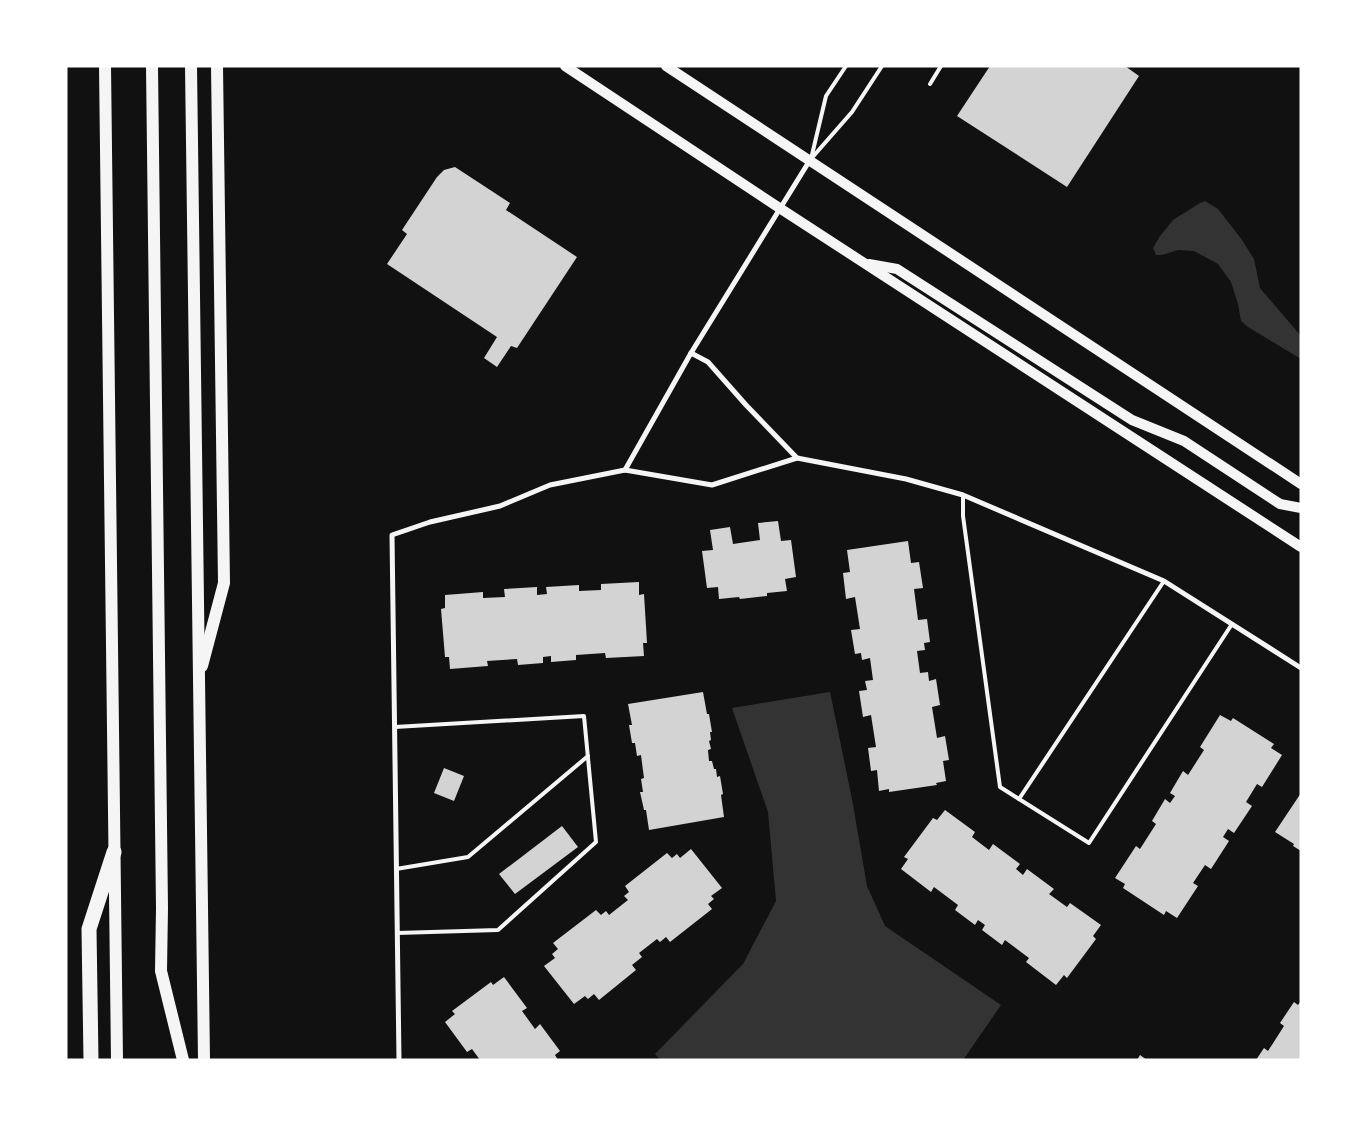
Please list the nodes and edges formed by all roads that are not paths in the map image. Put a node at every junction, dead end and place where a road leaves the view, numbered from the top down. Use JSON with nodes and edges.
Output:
{"nodes":[{"id":1,"x":104,"y":66,"type":"edge"},
{"id":2,"x":152,"y":66,"type":"edge"},
{"id":3,"x":191,"y":66,"type":"edge"},
{"id":4,"x":218,"y":66,"type":"edge"},
{"id":5,"x":565,"y":66,"type":"edge"},
{"id":6,"x":666,"y":66,"type":"edge"},
{"id":7,"x":846,"y":66,"type":"edge"},
{"id":8,"x":882,"y":66,"type":"edge"},
{"id":9,"x":941,"y":66,"type":"edge"},
{"id":10,"x":930,"y":84,"type":"dead end"},
{"id":11,"x":810,"y":160,"type":"junction"},
{"id":12,"x":781,"y":209,"type":"junction"},
{"id":13,"x":864,"y":263,"type":"junction"},
{"id":14,"x":691,"y":353,"type":"junction"},
{"id":15,"x":797,"y":458,"type":"junction"},
{"id":16,"x":626,"y":470,"type":"junction"},
{"id":17,"x":1301,"y":484,"type":"edge"},
{"id":18,"x":963,"y":495,"type":"junction"},
{"id":19,"x":1301,"y":508,"type":"edge"},
{"id":20,"x":1301,"y":547,"type":"edge"},
{"id":21,"x":1164,"y":581,"type":"junction"},
{"id":22,"x":1232,"y":624,"type":"junction"},
{"id":23,"x":1301,"y":668,"type":"edge"},
{"id":24,"x":198,"y":682,"type":"junction"},
{"id":25,"x":395,"y":728,"type":"junction"},
{"id":26,"x":588,"y":756,"type":"junction"},
{"id":27,"x":1018,"y":800,"type":"junction"},
{"id":28,"x":114,"y":852,"type":"junction"},
{"id":29,"x":396,"y":869,"type":"junction"},
{"id":30,"x":397,"y":933,"type":"junction"},
{"id":31,"x":91,"y":1060,"type":"edge"},
{"id":32,"x":117,"y":1060,"type":"edge"},
{"id":33,"x":183,"y":1060,"type":"edge"},
{"id":34,"x":204,"y":1060,"type":"edge"},
{"id":35,"x":399,"y":1060,"type":"edge"}],
"edges":[{"from":1,"to":28,"type":"main road"},
{"from":2,"to":33,"type":"main road"},
{"from":3,"to":24,"type":"main road"},
{"from":4,"to":24,"type":"main road"},
{"from":5,"to":12,"type":"main road"},
{"from":6,"to":11,"type":"main road"},
{"from":7,"to":11,"type":"lane"},
{"from":8,"to":11,"type":"lane"},
{"from":9,"to":10,"type":"lane"},
{"from":11,"to":12,"type":"street"},
{"from":11,"to":17,"type":"main road"},
{"from":12,"to":13,"type":"main road"},
{"from":12,"to":14,"type":"street"},
{"from":13,"to":19,"type":"main road"},
{"from":13,"to":20,"type":"main road"},
{"from":14,"to":15,"type":"street"},
{"from":14,"to":16,"type":"street"},
{"from":15,"to":16,"type":"street"},
{"from":15,"to":18,"type":"street"},
{"from":16,"to":25,"type":"street"},
{"from":18,"to":21,"type":"street"},
{"from":18,"to":27,"type":"lane"},
{"from":21,"to":22,"type":"street"},
{"from":21,"to":27,"type":"lane"},
{"from":22,"to":23,"type":"street"},
{"from":22,"to":27,"type":"lane"},
{"from":24,"to":34,"type":"main road"},
{"from":25,"to":26,"type":"lane"},
{"from":25,"to":29,"type":"street"},
{"from":26,"to":29,"type":"lane"},
{"from":26,"to":30,"type":"lane"},
{"from":28,"to":31,"type":"highway"},
{"from":28,"to":32,"type":"main road"},
{"from":29,"to":30,"type":"street"},
{"from":30,"to":35,"type":"street"}]}
